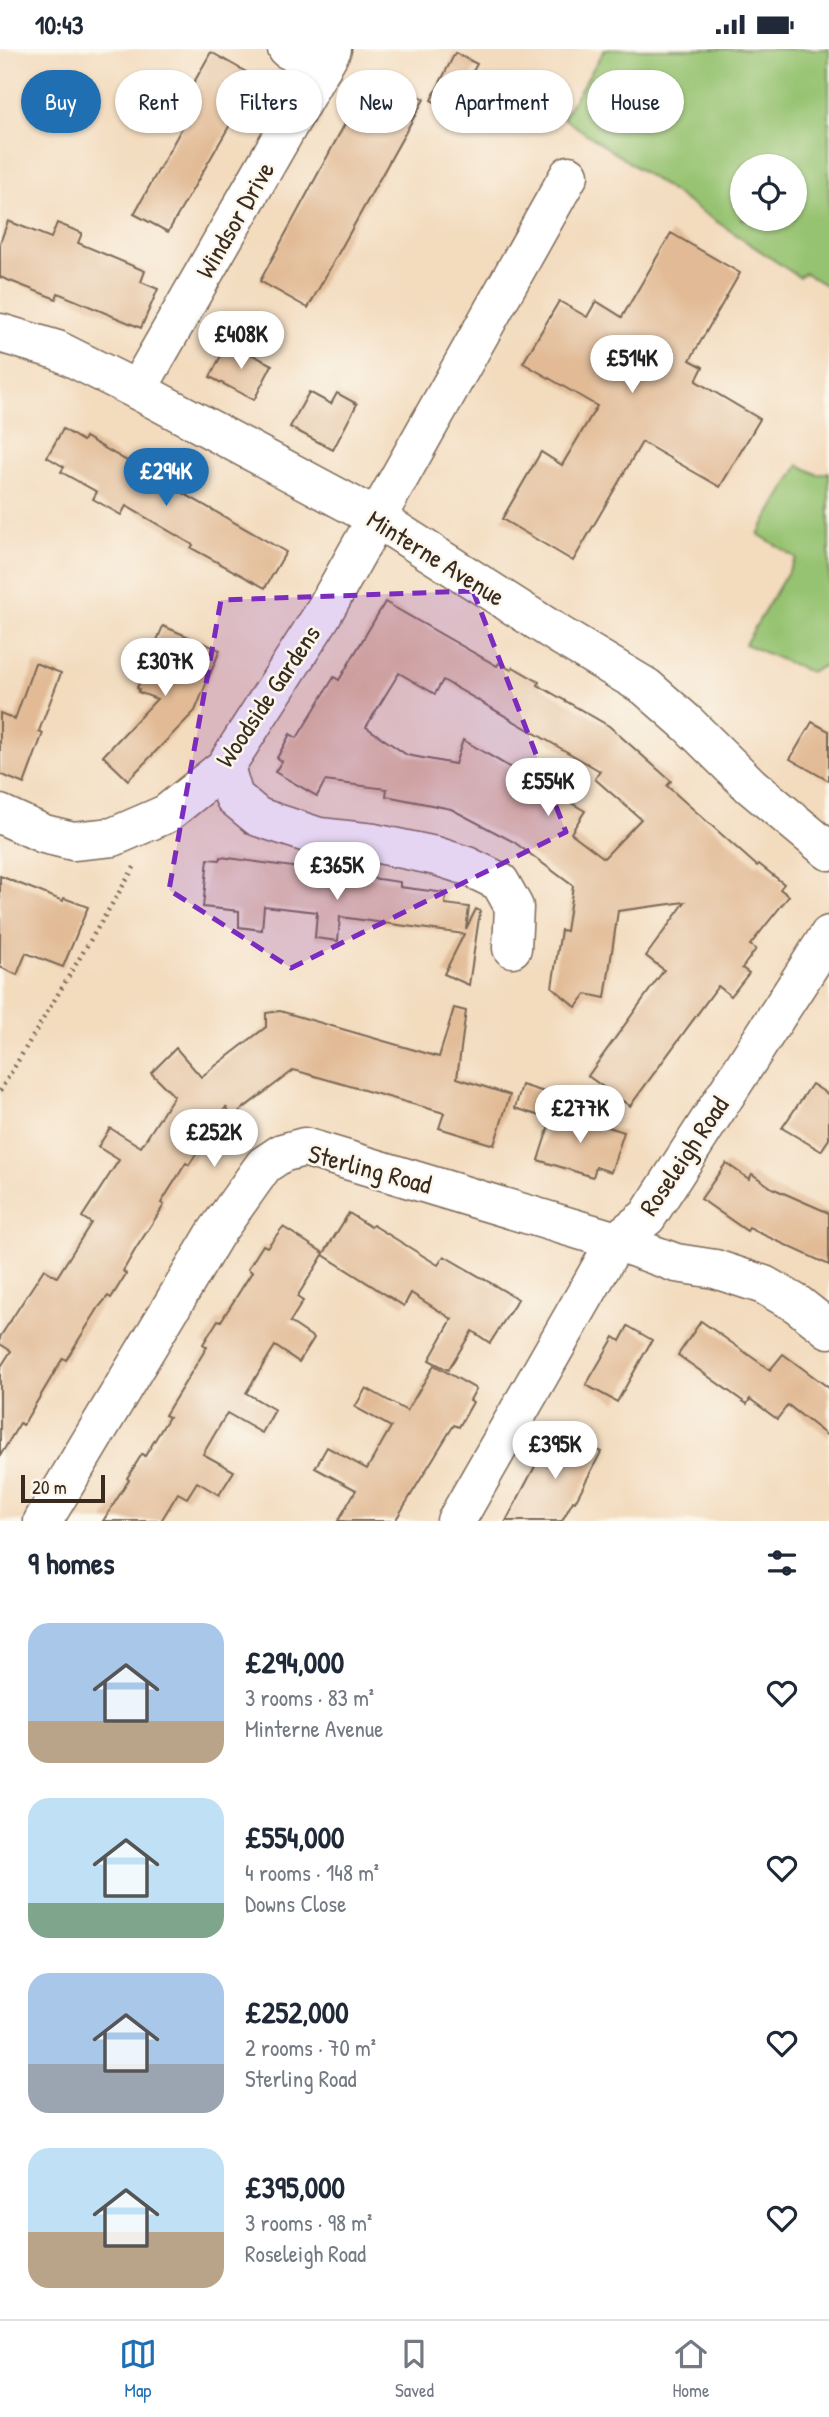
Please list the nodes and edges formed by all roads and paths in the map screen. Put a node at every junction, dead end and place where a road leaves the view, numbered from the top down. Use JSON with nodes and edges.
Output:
{"nodes":[{"id":1,"x":287,"y":49,"type":"edge"},
{"id":2,"x":327,"y":58,"type":"edge"},
{"id":3,"x":569,"y":175,"type":"dead end"},
{"id":4,"x":0,"y":333,"type":"edge"},
{"id":5,"x":137,"y":390,"type":"junction"},
{"id":6,"x":378,"y":519,"type":"junction"},
{"id":7,"x":225,"y":767,"type":"junction"},
{"id":8,"x":0,"y":814,"type":"edge"},
{"id":9,"x":829,"y":851,"type":"edge"},
{"id":10,"x":138,"y":860,"type":"dead end"},
{"id":11,"x":829,"y":935,"type":"edge"},
{"id":12,"x":512,"y":948,"type":"dead end"},
{"id":13,"x":0,"y":1091,"type":"edge"},
{"id":14,"x":616,"y":1241,"type":"junction"},
{"id":15,"x":829,"y":1329,"type":"edge"},
{"id":16,"x":43,"y":1521,"type":"edge"},
{"id":17,"x":456,"y":1521,"type":"edge"}],
"edges":[{"from":1,"to":2,"type":"street"},
{"from":2,"to":5,"type":"street","name":"Windsor Drive"},
{"from":3,"to":6,"type":"street","name":"Woodside Gardens"},
{"from":4,"to":5,"type":"street","name":"Minterne Avenue"},
{"from":5,"to":6,"type":"street","name":"Minterne Avenue"},
{"from":6,"to":7,"type":"street","name":"Woodside Gardens"},
{"from":6,"to":9,"type":"street","name":"Minterne Avenue"},
{"from":7,"to":8,"type":"street","name":"Woodside Gardens"},
{"from":7,"to":12,"type":"street"},
{"from":10,"to":13,"type":"path"},
{"from":11,"to":14,"type":"street","name":"Roseleigh Road"},
{"from":14,"to":15,"type":"street","name":"Sterling Road"},
{"from":14,"to":16,"type":"street","name":"Sterling Road"},
{"from":14,"to":17,"type":"street","name":"Roseleigh Road"}]}
